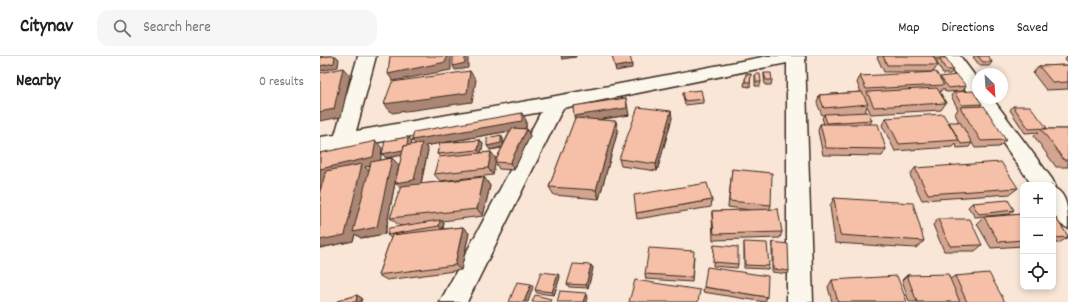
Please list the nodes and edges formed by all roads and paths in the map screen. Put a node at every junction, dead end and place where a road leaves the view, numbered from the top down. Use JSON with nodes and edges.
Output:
{"nodes":[{"id":1,"x":367,"y":56,"type":"edge"},
{"id":2,"x":796,"y":56,"type":"edge"},
{"id":3,"x":952,"y":56,"type":"edge"},
{"id":4,"x":972,"y":84,"type":"edge"},
{"id":5,"x":556,"y":103,"type":"junction"},
{"id":6,"x":986,"y":104,"type":"edge"},
{"id":7,"x":343,"y":141,"type":"junction"},
{"id":8,"x":320,"y":145,"type":"edge"},
{"id":9,"x":1042,"y":182,"type":"edge"},
{"id":10,"x":1056,"y":201,"type":"edge"},
{"id":11,"x":1068,"y":218,"type":"edge"},
{"id":12,"x":453,"y":302,"type":"edge"},
{"id":13,"x":800,"y":302,"type":"edge"}],
"edges":[{"from":1,"to":7,"type":"street"},
{"from":2,"to":5,"type":"street"},
{"from":2,"to":13,"type":"street"},
{"from":3,"to":4,"type":"street"},
{"from":5,"to":7,"type":"street"},
{"from":5,"to":12,"type":"street"},
{"from":6,"to":9,"type":"street"},
{"from":7,"to":8,"type":"street"},
{"from":10,"to":11,"type":"street"}]}
